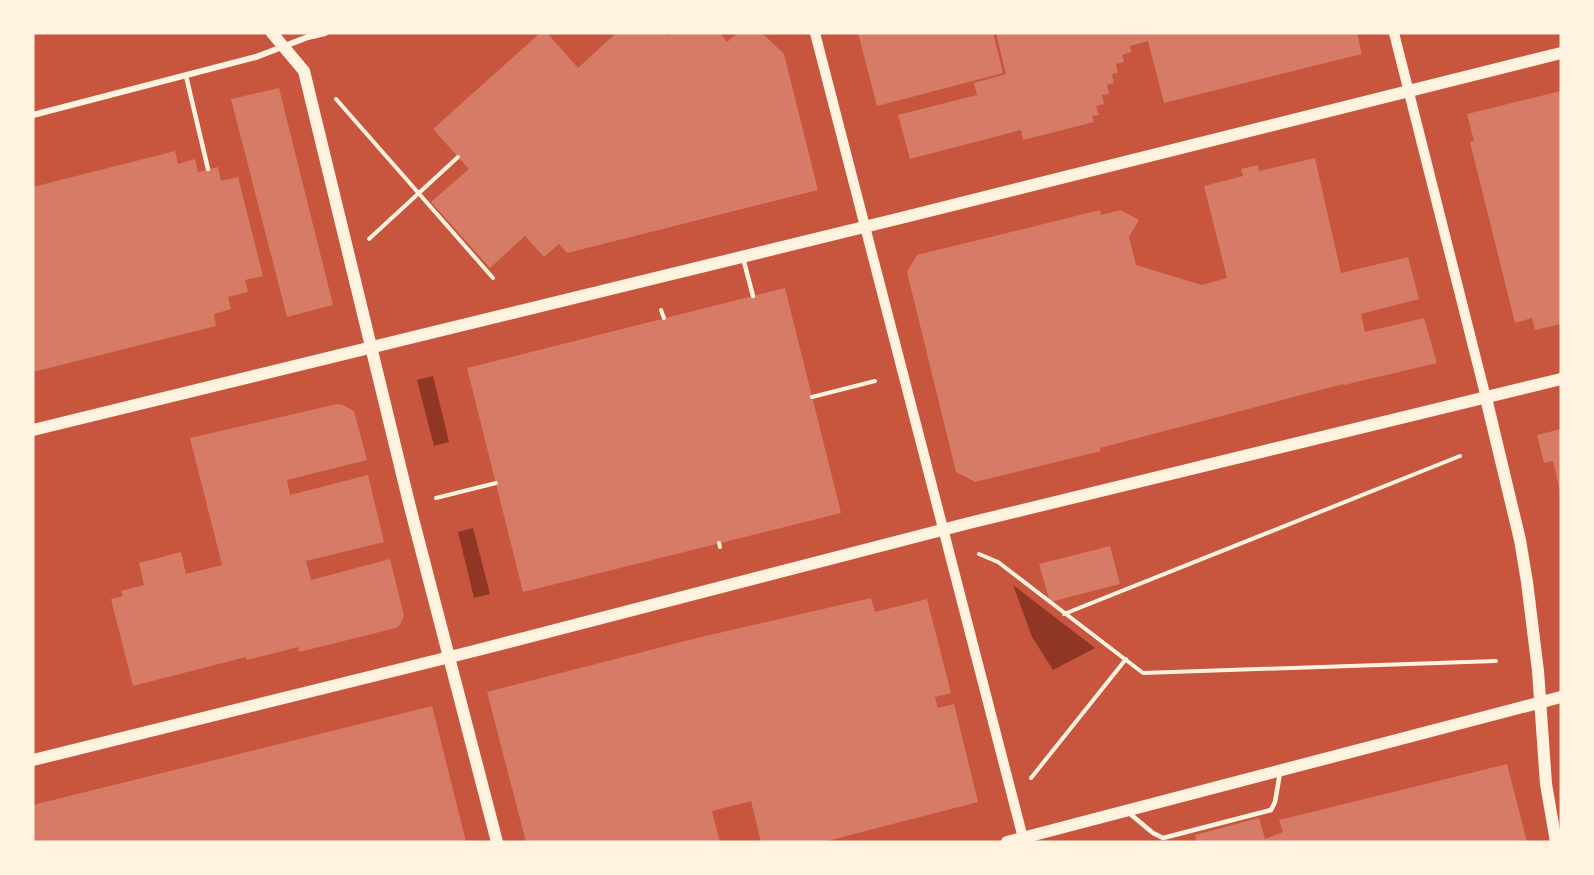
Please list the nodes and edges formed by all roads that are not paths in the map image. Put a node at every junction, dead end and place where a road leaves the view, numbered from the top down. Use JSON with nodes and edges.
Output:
{"nodes":[{"id":1,"x":272,"y":33,"type":"edge"},
{"id":2,"x":325,"y":33,"type":"edge"},
{"id":3,"x":816,"y":33,"type":"edge"},
{"id":4,"x":1394,"y":33,"type":"edge"},
{"id":5,"x":283,"y":47,"type":"junction"},
{"id":6,"x":1561,"y":53,"type":"edge"},
{"id":7,"x":186,"y":76,"type":"junction"},
{"id":8,"x":1409,"y":91,"type":"junction"},
{"id":9,"x":33,"y":115,"type":"edge"},
{"id":10,"x":208,"y":169,"type":"dead end"},
{"id":11,"x":866,"y":225,"type":"junction"},
{"id":12,"x":742,"y":255,"type":"junction"},
{"id":13,"x":753,"y":296,"type":"dead end"},
{"id":14,"x":371,"y":347,"type":"junction"},
{"id":15,"x":1561,"y":379,"type":"edge"},
{"id":16,"x":1486,"y":398,"type":"junction"},
{"id":17,"x":33,"y":430,"type":"edge"},
{"id":18,"x":944,"y":529,"type":"junction"},
{"id":19,"x":449,"y":657,"type":"junction"},
{"id":20,"x":1561,"y":697,"type":"edge"},
{"id":21,"x":1540,"y":703,"type":"junction"},
{"id":22,"x":33,"y":760,"type":"edge"},
{"id":23,"x":1281,"y":771,"type":"junction"},
{"id":24,"x":1127,"y":811,"type":"junction"},
{"id":25,"x":1024,"y":840,"type":"edge"},
{"id":26,"x":496,"y":842,"type":"edge"},
{"id":27,"x":1007,"y":842,"type":"edge"},
{"id":28,"x":1556,"y":842,"type":"edge"}],
"edges":[{"from":1,"to":5,"type":"main road"},
{"from":2,"to":5,"type":"street"},
{"from":3,"to":11,"type":"street"},
{"from":4,"to":8,"type":"street"},
{"from":5,"to":7,"type":"street"},
{"from":5,"to":14,"type":"main road"},
{"from":6,"to":8,"type":"main road"},
{"from":7,"to":9,"type":"street"},
{"from":7,"to":10,"type":"lane"},
{"from":8,"to":11,"type":"main road"},
{"from":8,"to":16,"type":"street"},
{"from":11,"to":12,"type":"main road"},
{"from":11,"to":18,"type":"street"},
{"from":12,"to":13,"type":"lane"},
{"from":12,"to":14,"type":"main road"},
{"from":14,"to":17,"type":"main road"},
{"from":14,"to":19,"type":"main road"},
{"from":15,"to":16,"type":"main road"},
{"from":16,"to":18,"type":"main road"},
{"from":16,"to":21,"type":"main road"},
{"from":18,"to":19,"type":"main road"},
{"from":18,"to":25,"type":"street"},
{"from":19,"to":22,"type":"main road"},
{"from":19,"to":26,"type":"main road"},
{"from":20,"to":21,"type":"main road"},
{"from":21,"to":23,"type":"main road"},
{"from":21,"to":28,"type":"main road"},
{"from":23,"to":24,"type":"main road"},
{"from":23,"to":24,"type":"lane"},
{"from":24,"to":25,"type":"main road"},
{"from":25,"to":27,"type":"main road"}]}
